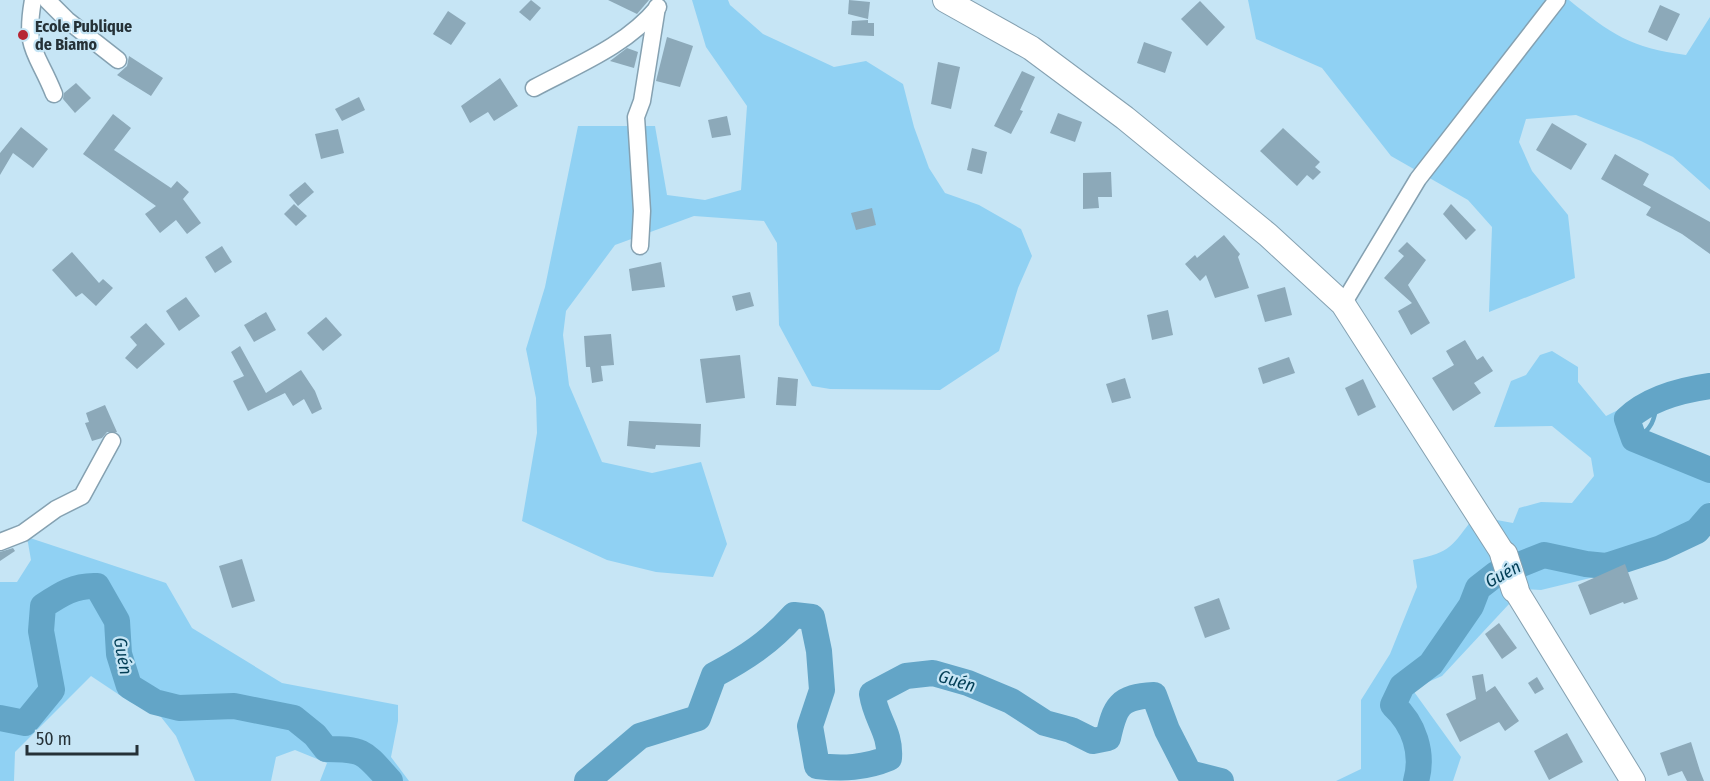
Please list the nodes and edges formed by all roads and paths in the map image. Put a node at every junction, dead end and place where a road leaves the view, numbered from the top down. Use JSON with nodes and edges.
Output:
{"nodes":[{"id":1,"x":33,"y":0,"type":"edge"},
{"id":2,"x":46,"y":0,"type":"edge"},
{"id":3,"x":945,"y":0,"type":"edge"},
{"id":4,"x":1557,"y":0,"type":"edge"},
{"id":5,"x":660,"y":4,"type":"edge"},
{"id":6,"x":118,"y":60,"type":"dead end"},
{"id":7,"x":534,"y":88,"type":"dead end"},
{"id":8,"x":54,"y":94,"type":"dead end"},
{"id":9,"x":640,"y":246,"type":"dead end"},
{"id":10,"x":1343,"y":304,"type":"junction"},
{"id":11,"x":112,"y":441,"type":"dead end"},
{"id":12,"x":0,"y":542,"type":"edge"},
{"id":13,"x":1503,"y":555,"type":"joint"},
{"id":14,"x":1515,"y":589,"type":"joint"},
{"id":15,"x":1633,"y":781,"type":"edge"}],
"edges":[{"from":1,"to":8,"type":"street"},
{"from":2,"to":6,"type":"street"},
{"from":3,"to":10,"type":"main road"},
{"from":4,"to":10,"type":"street"},
{"from":5,"to":7,"type":"street"},
{"from":5,"to":9,"type":"street"},
{"from":10,"to":13,"type":"main road"},
{"from":11,"to":12,"type":"street"},
{"from":13,"to":14,"type":"main road"},
{"from":14,"to":15,"type":"main road"}]}
